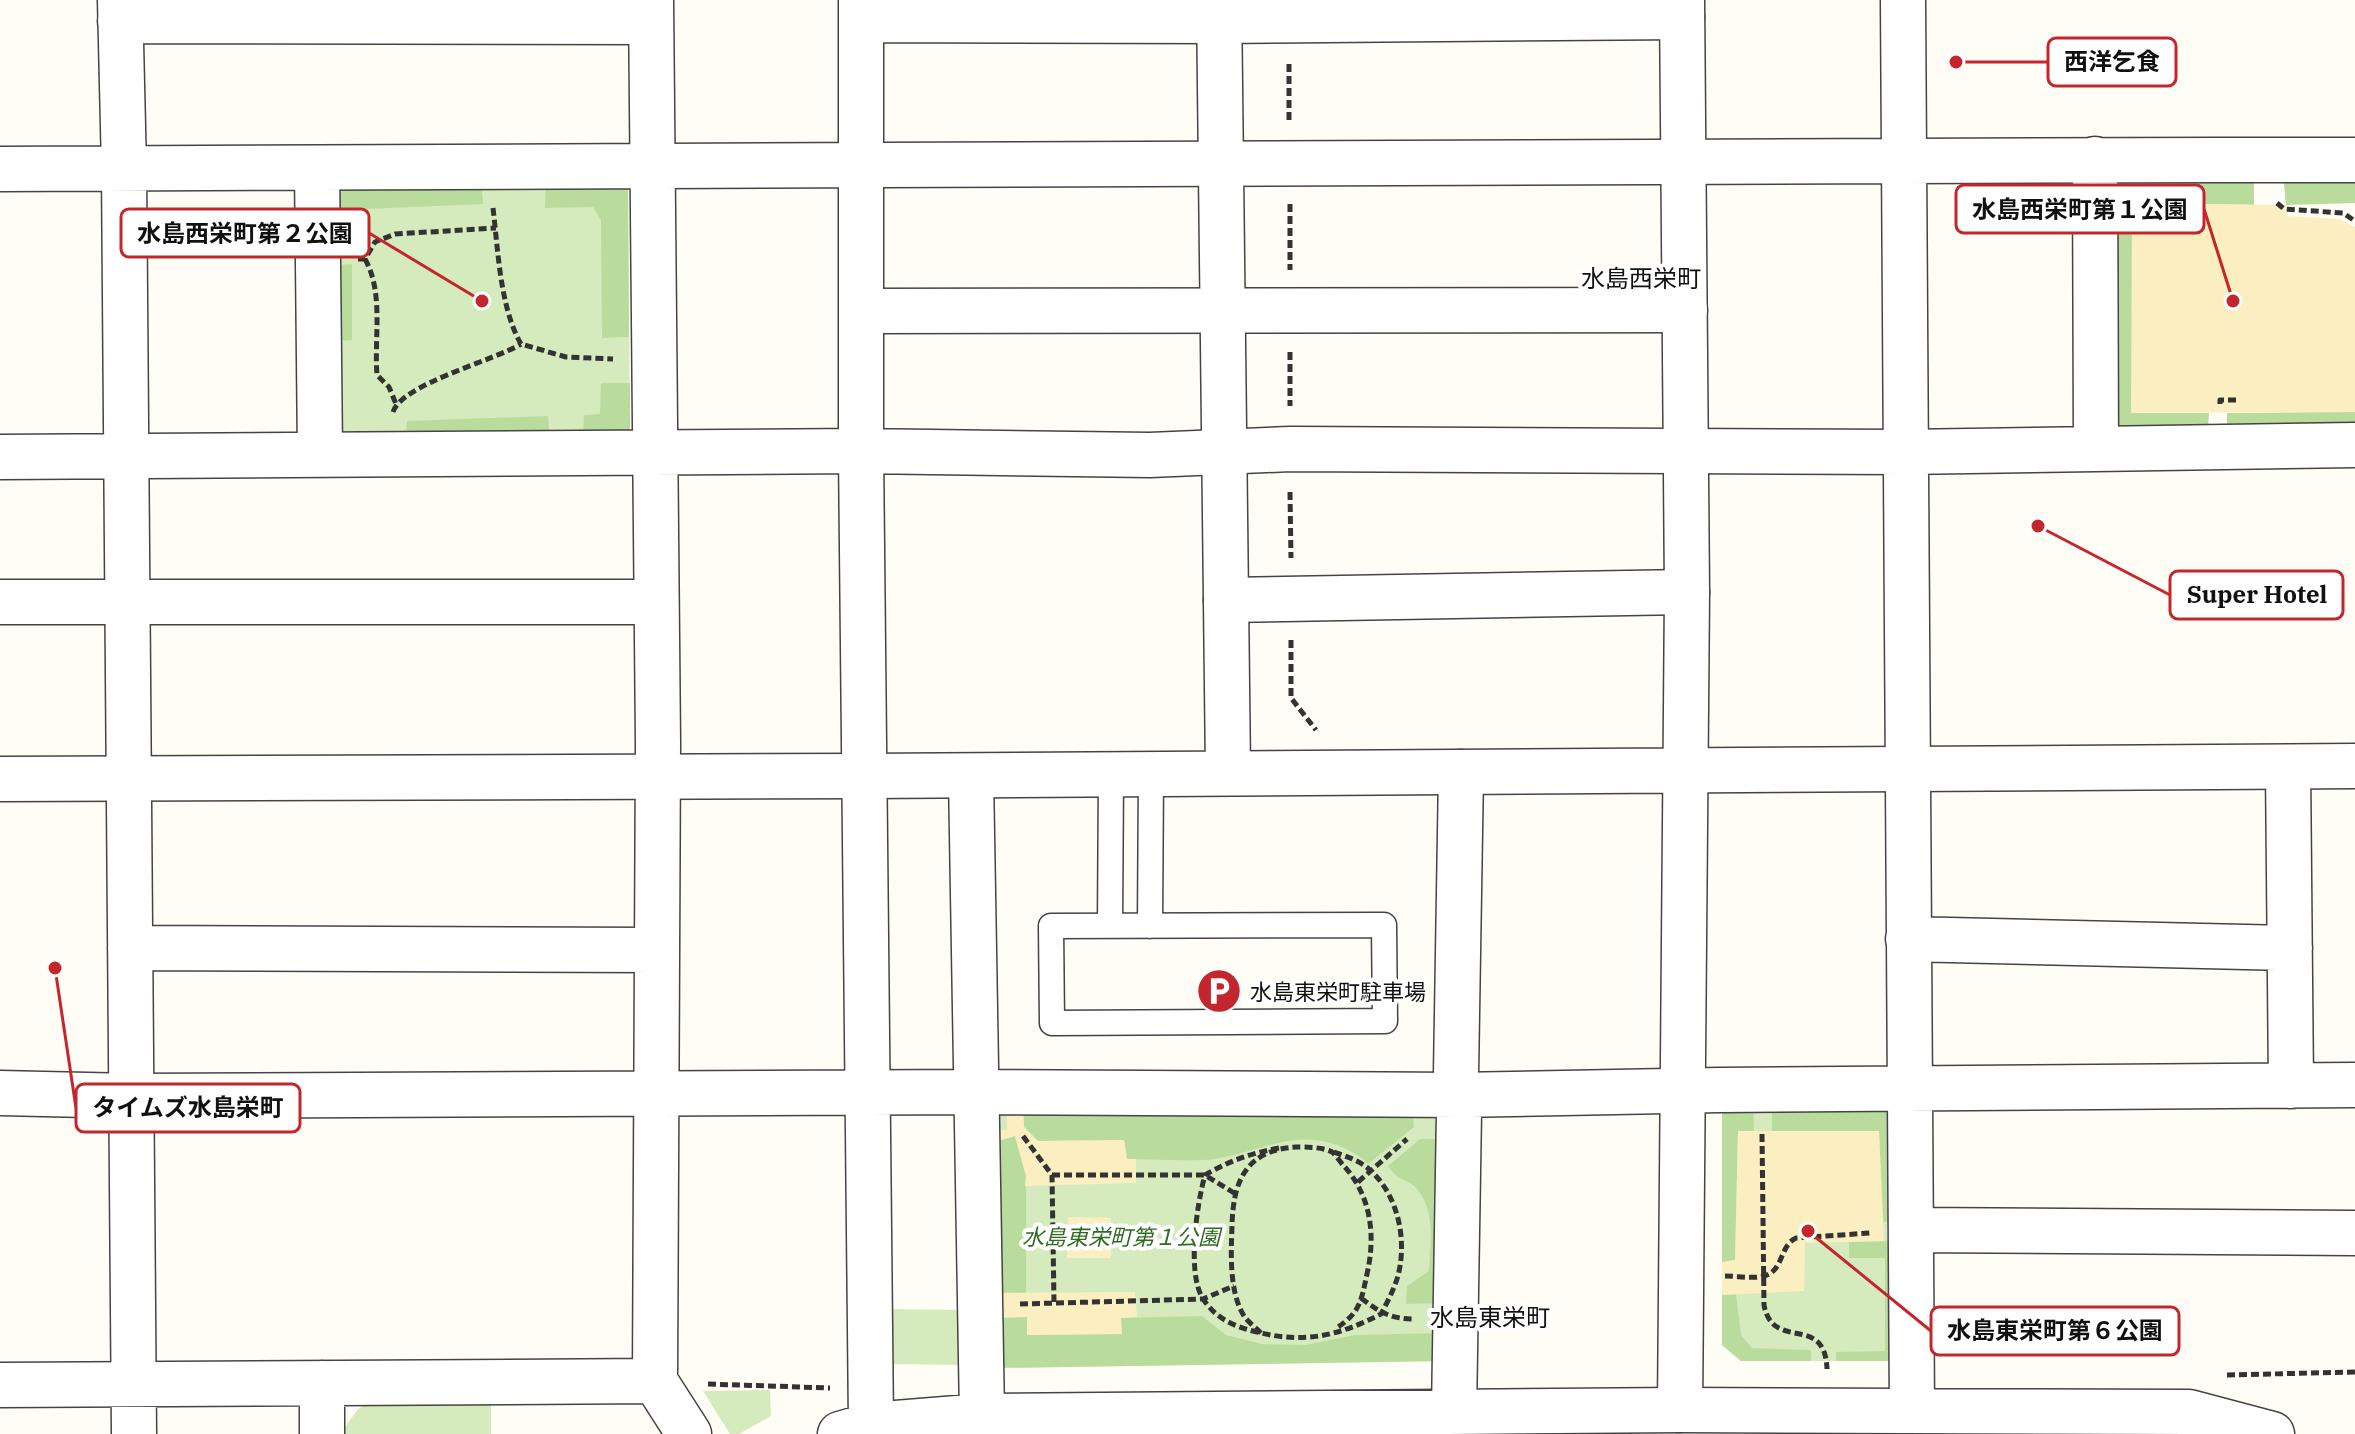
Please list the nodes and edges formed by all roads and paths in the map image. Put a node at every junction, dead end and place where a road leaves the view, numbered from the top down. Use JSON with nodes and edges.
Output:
{"nodes":[{"id":1,"x":1903,"y":0,"type":"edge"},
{"id":2,"x":1682,"y":8,"type":"edge"},
{"id":3,"x":861,"y":10,"type":"edge"},
{"id":4,"x":120,"y":11,"type":"edge"},
{"id":5,"x":651,"y":11,"type":"edge"},
{"id":6,"x":1219,"y":11,"type":"edge"},
{"id":7,"x":1289,"y":20,"type":"junction"},
{"id":8,"x":1904,"y":159,"type":"junction"},
{"id":9,"x":2095,"y":159,"type":"junction"},
{"id":10,"x":2355,"y":160,"type":"edge"},
{"id":11,"x":1290,"y":161,"type":"junction"},
{"id":12,"x":1684,"y":161,"type":"junction"},
{"id":13,"x":1221,"y":162,"type":"junction"},
{"id":14,"x":861,"y":165,"type":"junction"},
{"id":15,"x":317,"y":168,"type":"junction"},
{"id":16,"x":488,"y":168,"type":"junction"},
{"id":17,"x":653,"y":168,"type":"junction"},
{"id":18,"x":0,"y":169,"type":"edge"},
{"id":19,"x":124,"y":169,"type":"junction"},
{"id":20,"x":496,"y":228,"type":"junction"},
{"id":21,"x":317,"y":259,"type":"junction"},
{"id":22,"x":365,"y":259,"type":"junction"},
{"id":23,"x":1222,"y":309,"type":"junction"},
{"id":24,"x":1290,"y":310,"type":"junction"},
{"id":25,"x":1685,"y":310,"type":"junction"},
{"id":26,"x":861,"y":311,"type":"junction"},
{"id":27,"x":521,"y":344,"type":"junction"},
{"id":28,"x":654,"y":360,"type":"junction"},
{"id":29,"x":396,"y":404,"type":"junction"},
{"id":30,"x":2355,"y":445,"type":"edge"},
{"id":31,"x":2096,"y":447,"type":"junction"},
{"id":32,"x":1290,"y":449,"type":"junction"},
{"id":33,"x":1686,"y":450,"type":"junction"},
{"id":34,"x":655,"y":451,"type":"junction"},
{"id":35,"x":861,"y":451,"type":"junction"},
{"id":36,"x":1224,"y":451,"type":"junction"},
{"id":37,"x":1905,"y":452,"type":"junction"},
{"id":38,"x":394,"y":453,"type":"junction"},
{"id":39,"x":320,"y":454,"type":"junction"},
{"id":40,"x":126,"y":456,"type":"junction"},
{"id":41,"x":0,"y":457,"type":"edge"},
{"id":42,"x":1687,"y":592,"type":"junction"},
{"id":43,"x":1291,"y":599,"type":"junction"},
{"id":44,"x":1226,"y":600,"type":"junction"},
{"id":45,"x":127,"y":601,"type":"junction"},
{"id":46,"x":0,"y":602,"type":"edge"},
{"id":47,"x":656,"y":602,"type":"junction"},
{"id":48,"x":1322,"y":737,"type":"dead end"},
{"id":49,"x":2355,"y":766,"type":"edge"},
{"id":50,"x":2288,"y":767,"type":"junction"},
{"id":51,"x":1908,"y":769,"type":"junction"},
{"id":52,"x":1686,"y":771,"type":"junction"},
{"id":53,"x":1228,"y":772,"type":"junction"},
{"id":54,"x":1461,"y":772,"type":"junction"},
{"id":55,"x":1131,"y":774,"type":"junction"},
{"id":56,"x":865,"y":776,"type":"junction"},
{"id":57,"x":971,"y":776,"type":"junction"},
{"id":58,"x":658,"y":777,"type":"junction"},
{"id":59,"x":128,"y":778,"type":"junction"},
{"id":60,"x":0,"y":779,"type":"edge"},
{"id":61,"x":1110,"y":926,"type":"junction"},
{"id":62,"x":1150,"y":926,"type":"junction"},
{"id":63,"x":1908,"y":939,"type":"junction"},
{"id":64,"x":130,"y":948,"type":"junction"},
{"id":65,"x":2290,"y":948,"type":"junction"},
{"id":66,"x":657,"y":950,"type":"junction"},
{"id":67,"x":2355,"y":1085,"type":"edge"},
{"id":68,"x":2291,"y":1086,"type":"junction"},
{"id":69,"x":1685,"y":1090,"type":"junction"},
{"id":70,"x":1762,"y":1090,"type":"junction"},
{"id":71,"x":1909,"y":1090,"type":"junction"},
{"id":72,"x":996,"y":1092,"type":"junction"},
{"id":73,"x":0,"y":1093,"type":"edge"},
{"id":74,"x":869,"y":1093,"type":"junction"},
{"id":75,"x":656,"y":1095,"type":"junction"},
{"id":76,"x":1457,"y":1095,"type":"junction"},
{"id":77,"x":131,"y":1096,"type":"junction"},
{"id":78,"x":1417,"y":1130,"type":"dead end"},
{"id":79,"x":1279,"y":1148,"type":"junction"},
{"id":80,"x":1331,"y":1151,"type":"junction"},
{"id":81,"x":1371,"y":1170,"type":"junction"},
{"id":82,"x":1052,"y":1175,"type":"junction"},
{"id":83,"x":1205,"y":1175,"type":"junction"},
{"id":84,"x":1358,"y":1182,"type":"junction"},
{"id":85,"x":1235,"y":1193,"type":"junction"},
{"id":86,"x":1911,"y":1230,"type":"junction"},
{"id":87,"x":2355,"y":1233,"type":"edge"},
{"id":88,"x":1763,"y":1276,"type":"junction"},
{"id":89,"x":1681,"y":1277,"type":"junction"},
{"id":90,"x":1234,"y":1286,"type":"junction"},
{"id":91,"x":1361,"y":1298,"type":"junction"},
{"id":92,"x":1203,"y":1299,"type":"junction"},
{"id":93,"x":1381,"y":1314,"type":"junction"},
{"id":94,"x":1396,"y":1319,"type":"dead end"},
{"id":95,"x":1262,"y":1334,"type":"junction"},
{"id":96,"x":1315,"y":1337,"type":"junction"},
{"id":97,"x":2355,"y":1372,"type":"edge"},
{"id":98,"x":1827,"y":1374,"type":"dead end"},
{"id":99,"x":2213,"y":1375,"type":"dead end"},
{"id":100,"x":655,"y":1381,"type":"junction"},
{"id":101,"x":322,"y":1383,"type":"junction"},
{"id":102,"x":0,"y":1385,"type":"edge"},
{"id":103,"x":134,"y":1385,"type":"junction"},
{"id":104,"x":1912,"y":1411,"type":"junction"},
{"id":105,"x":1454,"y":1412,"type":"junction"},
{"id":106,"x":860,"y":1416,"type":"edge"},
{"id":107,"x":982,"y":1416,"type":"junction"},
{"id":108,"x":1675,"y":1418,"type":"edge"},
{"id":109,"x":1390,"y":1423,"type":"edge"},
{"id":110,"x":2053,"y":1423,"type":"edge"},
{"id":111,"x":134,"y":1434,"type":"edge"},
{"id":112,"x":322,"y":1434,"type":"edge"},
{"id":113,"x":689,"y":1434,"type":"edge"},
{"id":114,"x":2272,"y":1434,"type":"edge"}],
"edges":[{"from":1,"to":8,"type":"street"},
{"from":2,"to":7,"type":"street"},
{"from":2,"to":12,"type":"street"},
{"from":3,"to":6,"type":"street"},
{"from":3,"to":14,"type":"street"},
{"from":4,"to":5,"type":"street"},
{"from":4,"to":19,"type":"street"},
{"from":5,"to":17,"type":"street"},
{"from":6,"to":7,"type":"street"},
{"from":6,"to":13,"type":"street"},
{"from":7,"to":11,"type":"path"},
{"from":8,"to":9,"type":"street"},
{"from":8,"to":12,"type":"street"},
{"from":8,"to":37,"type":"street"},
{"from":9,"to":10,"type":"street"},
{"from":9,"to":31,"type":"street"},
{"from":11,"to":12,"type":"street"},
{"from":11,"to":13,"type":"street"},
{"from":11,"to":24,"type":"path"},
{"from":12,"to":25,"type":"street"},
{"from":13,"to":14,"type":"street"},
{"from":13,"to":23,"type":"street"},
{"from":14,"to":17,"type":"street"},
{"from":14,"to":26,"type":"street"},
{"from":15,"to":16,"type":"street"},
{"from":15,"to":19,"type":"street"},
{"from":15,"to":21,"type":"street"},
{"from":16,"to":17,"type":"street"},
{"from":16,"to":20,"type":"path"},
{"from":17,"to":28,"type":"street"},
{"from":18,"to":19,"type":"street"},
{"from":19,"to":40,"type":"street"},
{"from":20,"to":22,"type":"path"},
{"from":20,"to":27,"type":"path"},
{"from":21,"to":22,"type":"path"},
{"from":21,"to":39,"type":"street"},
{"from":22,"to":29,"type":"path"},
{"from":23,"to":24,"type":"street"},
{"from":23,"to":26,"type":"street"},
{"from":23,"to":36,"type":"street"},
{"from":24,"to":25,"type":"street"},
{"from":24,"to":32,"type":"path"},
{"from":25,"to":33,"type":"street"},
{"from":26,"to":35,"type":"street"},
{"from":27,"to":28,"type":"path"},
{"from":27,"to":29,"type":"path"},
{"from":28,"to":34,"type":"street"},
{"from":29,"to":38,"type":"path"},
{"from":30,"to":31,"type":"street"},
{"from":31,"to":37,"type":"street"},
{"from":32,"to":33,"type":"street"},
{"from":32,"to":36,"type":"street"},
{"from":32,"to":43,"type":"path"},
{"from":33,"to":37,"type":"street"},
{"from":33,"to":42,"type":"street"},
{"from":34,"to":35,"type":"street"},
{"from":34,"to":38,"type":"street"},
{"from":34,"to":47,"type":"street"},
{"from":35,"to":36,"type":"street"},
{"from":35,"to":56,"type":"street"},
{"from":36,"to":44,"type":"street"},
{"from":37,"to":51,"type":"street"},
{"from":38,"to":39,"type":"street"},
{"from":39,"to":40,"type":"street"},
{"from":40,"to":41,"type":"street"},
{"from":40,"to":45,"type":"street"},
{"from":42,"to":43,"type":"street"},
{"from":42,"to":52,"type":"street"},
{"from":43,"to":44,"type":"street"},
{"from":43,"to":48,"type":"path"},
{"from":44,"to":53,"type":"street"},
{"from":45,"to":46,"type":"street"},
{"from":45,"to":47,"type":"street"},
{"from":45,"to":59,"type":"street"},
{"from":47,"to":58,"type":"street"},
{"from":49,"to":50,"type":"street"},
{"from":50,"to":51,"type":"street"},
{"from":50,"to":65,"type":"street"},
{"from":51,"to":52,"type":"street"},
{"from":51,"to":63,"type":"street"},
{"from":52,"to":54,"type":"street"},
{"from":52,"to":69,"type":"street"},
{"from":53,"to":54,"type":"street"},
{"from":53,"to":55,"type":"street"},
{"from":54,"to":76,"type":"street"},
{"from":55,"to":57,"type":"street"},
{"from":55,"to":61,"type":"lane"},
{"from":55,"to":62,"type":"lane"},
{"from":56,"to":57,"type":"street"},
{"from":56,"to":58,"type":"street"},
{"from":56,"to":74,"type":"street"},
{"from":57,"to":72,"type":"street"},
{"from":58,"to":59,"type":"street"},
{"from":58,"to":66,"type":"street"},
{"from":59,"to":60,"type":"street"},
{"from":59,"to":64,"type":"street"},
{"from":61,"to":62,"type":"lane"},
{"from":61,"to":62,"type":"lane"},
{"from":63,"to":65,"type":"street"},
{"from":63,"to":71,"type":"street"},
{"from":64,"to":66,"type":"street"},
{"from":64,"to":77,"type":"street"},
{"from":65,"to":68,"type":"street"},
{"from":66,"to":75,"type":"street"},
{"from":67,"to":68,"type":"street"},
{"from":68,"to":71,"type":"street"},
{"from":69,"to":70,"type":"street"},
{"from":69,"to":76,"type":"street"},
{"from":69,"to":89,"type":"street"},
{"from":70,"to":71,"type":"street"},
{"from":70,"to":88,"type":"path"},
{"from":71,"to":86,"type":"street"},
{"from":72,"to":74,"type":"street"},
{"from":72,"to":76,"type":"street"},
{"from":72,"to":82,"type":"path"},
{"from":72,"to":107,"type":"street"},
{"from":73,"to":77,"type":"street"},
{"from":74,"to":75,"type":"street"},
{"from":74,"to":106,"type":"street"},
{"from":75,"to":77,"type":"street"},
{"from":75,"to":100,"type":"street"},
{"from":76,"to":105,"type":"street"},
{"from":77,"to":103,"type":"street"},
{"from":78,"to":81,"type":"path"},
{"from":79,"to":80,"type":"path"},
{"from":79,"to":83,"type":"path"},
{"from":79,"to":85,"type":"path"},
{"from":80,"to":81,"type":"path"},
{"from":80,"to":84,"type":"path"},
{"from":81,"to":84,"type":"path"},
{"from":81,"to":93,"type":"path"},
{"from":82,"to":83,"type":"path"},
{"from":82,"to":92,"type":"path"},
{"from":83,"to":85,"type":"path"},
{"from":83,"to":92,"type":"path"},
{"from":84,"to":91,"type":"path"},
{"from":85,"to":90,"type":"path"},
{"from":86,"to":87,"type":"street"},
{"from":86,"to":88,"type":"path"},
{"from":86,"to":104,"type":"street"},
{"from":88,"to":89,"type":"path"},
{"from":88,"to":98,"type":"path"},
{"from":89,"to":108,"type":"street"},
{"from":90,"to":92,"type":"path"},
{"from":90,"to":95,"type":"path"},
{"from":91,"to":93,"type":"path"},
{"from":91,"to":96,"type":"path"},
{"from":92,"to":95,"type":"path"},
{"from":93,"to":94,"type":"path"},
{"from":93,"to":96,"type":"path"},
{"from":95,"to":96,"type":"path"},
{"from":97,"to":99,"type":"path"},
{"from":100,"to":101,"type":"street"},
{"from":100,"to":106,"type":"path"},
{"from":100,"to":113,"type":"street"},
{"from":101,"to":103,"type":"street"},
{"from":101,"to":112,"type":"street"},
{"from":102,"to":103,"type":"street"},
{"from":103,"to":111,"type":"street"},
{"from":104,"to":108,"type":"street"},
{"from":104,"to":110,"type":"street"},
{"from":105,"to":108,"type":"street"},
{"from":105,"to":109,"type":"street"},
{"from":106,"to":107,"type":"street"},
{"from":107,"to":109,"type":"street"},
{"from":110,"to":114,"type":"street"}]}
